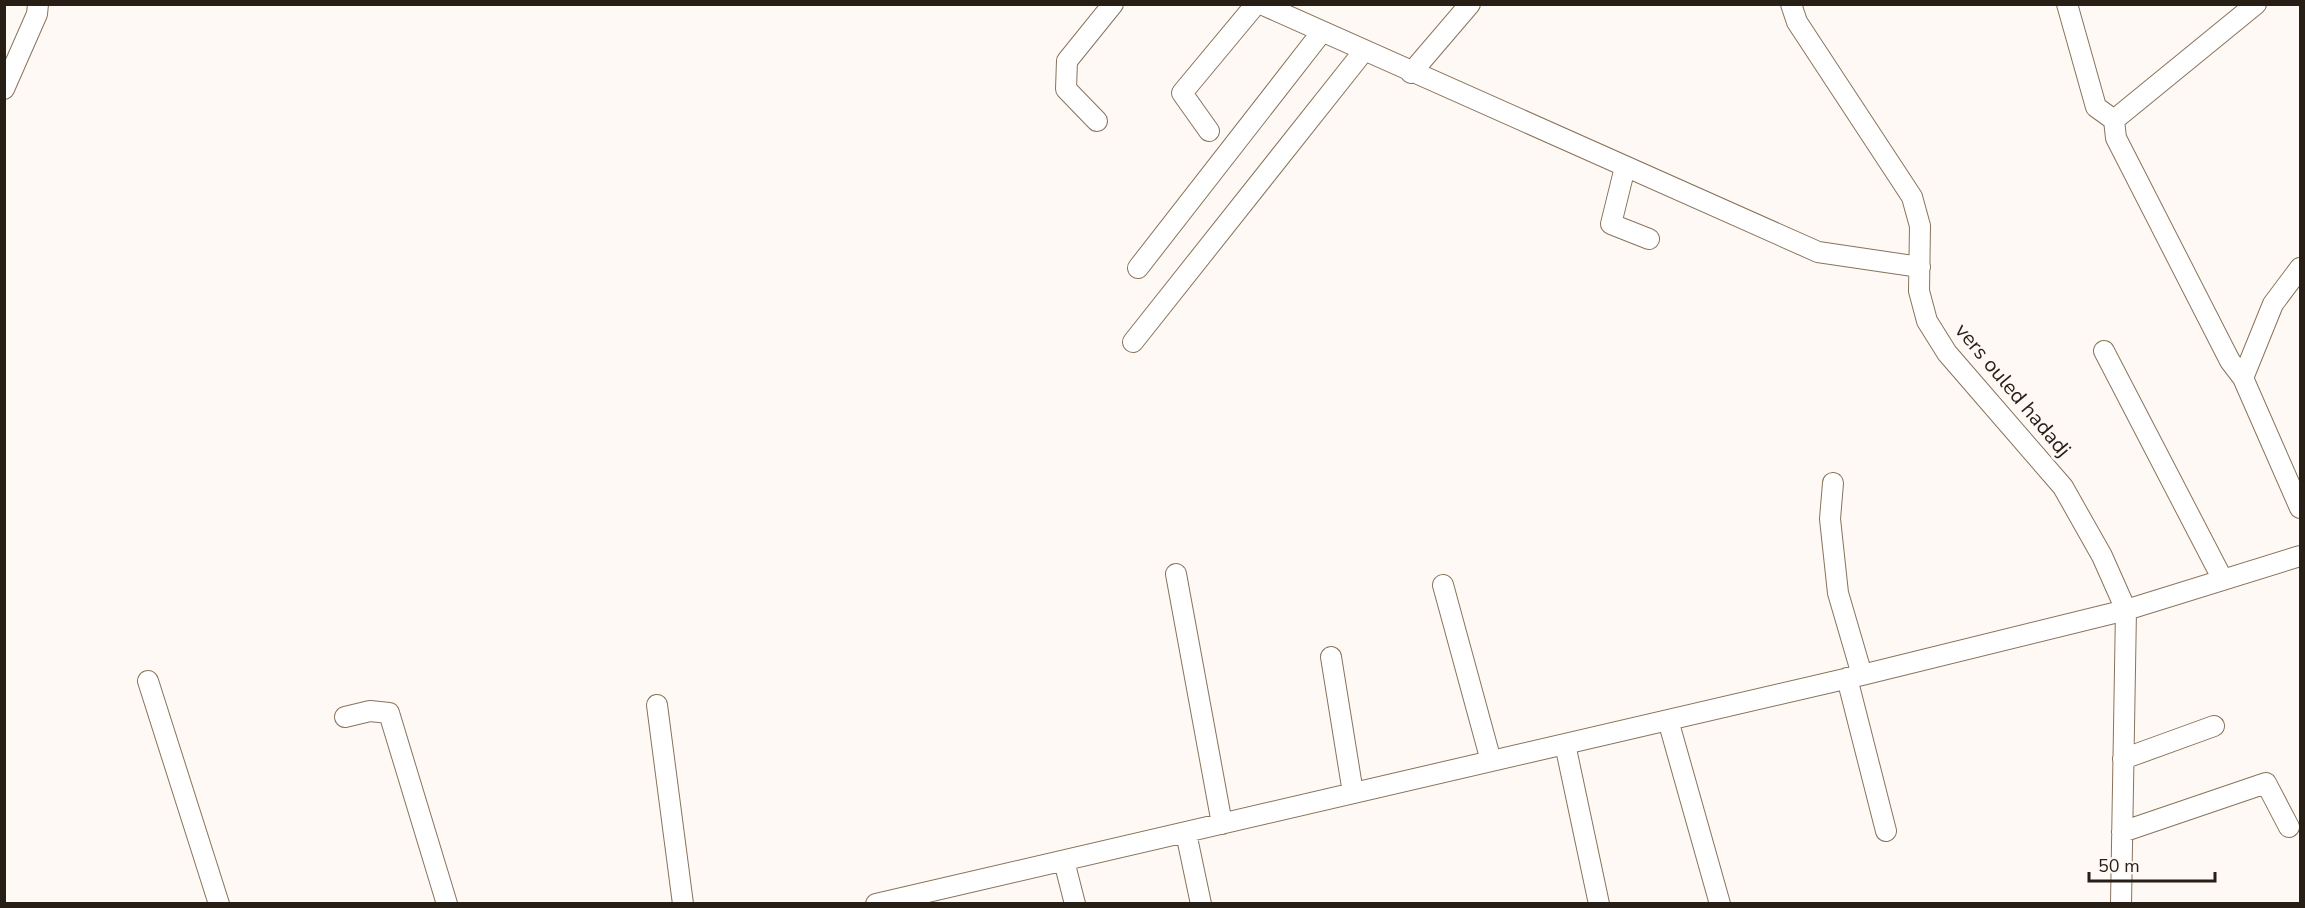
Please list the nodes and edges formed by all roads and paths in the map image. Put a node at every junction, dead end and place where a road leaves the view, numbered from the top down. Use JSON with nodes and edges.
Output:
{"nodes":[{"id":1,"x":38,"y":4,"type":"edge"},
{"id":2,"x":1113,"y":4,"type":"edge"},
{"id":3,"x":1258,"y":4,"type":"edge"},
{"id":4,"x":1470,"y":4,"type":"edge"},
{"id":5,"x":1791,"y":4,"type":"edge"},
{"id":6,"x":2067,"y":4,"type":"edge"},
{"id":7,"x":2256,"y":4,"type":"edge"},
{"id":8,"x":1321,"y":33,"type":"junction"},
{"id":9,"x":1363,"y":52,"type":"junction"},
{"id":10,"x":1412,"y":73,"type":"junction"},
{"id":11,"x":4,"y":89,"type":"edge"},
{"id":12,"x":2114,"y":120,"type":"junction"},
{"id":13,"x":1097,"y":121,"type":"dead end"},
{"id":14,"x":1209,"y":131,"type":"dead end"},
{"id":15,"x":1625,"y":167,"type":"junction"},
{"id":16,"x":1649,"y":239,"type":"dead end"},
{"id":17,"x":1920,"y":267,"type":"junction"},
{"id":18,"x":1138,"y":268,"type":"dead end"},
{"id":19,"x":2301,"y":268,"type":"edge"},
{"id":20,"x":1133,"y":342,"type":"dead end"},
{"id":21,"x":2104,"y":351,"type":"dead end"},
{"id":22,"x":2243,"y":378,"type":"junction"},
{"id":23,"x":1833,"y":483,"type":"dead end"},
{"id":24,"x":2301,"y":508,"type":"edge"},
{"id":25,"x":2301,"y":556,"type":"edge"},
{"id":26,"x":1176,"y":574,"type":"dead end"},
{"id":27,"x":2223,"y":580,"type":"junction"},
{"id":28,"x":1443,"y":585,"type":"dead end"},
{"id":29,"x":2126,"y":610,"type":"junction"},
{"id":30,"x":1331,"y":657,"type":"dead end"},
{"id":31,"x":1854,"y":676,"type":"junction"},
{"id":32,"x":148,"y":681,"type":"dead end"},
{"id":33,"x":657,"y":705,"type":"dead end"},
{"id":34,"x":345,"y":717,"type":"dead end"},
{"id":35,"x":1668,"y":720,"type":"junction"},
{"id":36,"x":2214,"y":726,"type":"dead end"},
{"id":37,"x":1565,"y":744,"type":"junction"},
{"id":38,"x":2123,"y":759,"type":"junction"},
{"id":39,"x":1491,"y":761,"type":"junction"},
{"id":40,"x":1353,"y":793,"type":"junction"},
{"id":41,"x":1222,"y":824,"type":"junction"},
{"id":42,"x":2289,"y":827,"type":"dead end"},
{"id":43,"x":1886,"y":831,"type":"dead end"},
{"id":44,"x":1186,"y":832,"type":"junction"},
{"id":45,"x":2122,"y":832,"type":"junction"},
{"id":46,"x":1064,"y":861,"type":"junction"},
{"id":47,"x":219,"y":903,"type":"edge"},
{"id":48,"x":447,"y":903,"type":"edge"},
{"id":49,"x":683,"y":903,"type":"edge"},
{"id":50,"x":876,"y":903,"type":"edge"},
{"id":51,"x":1075,"y":903,"type":"edge"},
{"id":52,"x":1201,"y":903,"type":"edge"},
{"id":53,"x":1599,"y":903,"type":"edge"},
{"id":54,"x":1720,"y":903,"type":"edge"},
{"id":55,"x":2121,"y":903,"type":"edge"}],
"edges":[{"from":1,"to":11,"type":"street"},
{"from":2,"to":13,"type":"street"},
{"from":3,"to":8,"type":"street"},
{"from":3,"to":14,"type":"street"},
{"from":4,"to":10,"type":"street"},
{"from":5,"to":17,"type":"street","name":"vers ouled hadadj"},
{"from":6,"to":12,"type":"street"},
{"from":7,"to":12,"type":"street"},
{"from":8,"to":9,"type":"street"},
{"from":8,"to":18,"type":"street"},
{"from":9,"to":10,"type":"street"},
{"from":9,"to":20,"type":"street"},
{"from":10,"to":15,"type":"street"},
{"from":12,"to":22,"type":"street"},
{"from":15,"to":16,"type":"street"},
{"from":15,"to":17,"type":"street"},
{"from":17,"to":29,"type":"street","name":"vers ouled hadadj"},
{"from":19,"to":22,"type":"street"},
{"from":21,"to":27,"type":"street"},
{"from":22,"to":24,"type":"street"},
{"from":23,"to":31,"type":"street"},
{"from":25,"to":27,"type":"street"},
{"from":26,"to":41,"type":"street"},
{"from":27,"to":29,"type":"street"},
{"from":28,"to":39,"type":"street"},
{"from":29,"to":31,"type":"street"},
{"from":29,"to":38,"type":"street"},
{"from":30,"to":40,"type":"street"},
{"from":31,"to":35,"type":"street"},
{"from":31,"to":43,"type":"street"},
{"from":32,"to":47,"type":"street"},
{"from":33,"to":49,"type":"street"},
{"from":34,"to":48,"type":"street"},
{"from":35,"to":37,"type":"street"},
{"from":35,"to":54,"type":"street"},
{"from":36,"to":38,"type":"street"},
{"from":37,"to":39,"type":"street"},
{"from":37,"to":53,"type":"street"},
{"from":38,"to":45,"type":"street"},
{"from":39,"to":40,"type":"street"},
{"from":40,"to":41,"type":"street"},
{"from":41,"to":44,"type":"street"},
{"from":42,"to":45,"type":"street"},
{"from":44,"to":46,"type":"street"},
{"from":44,"to":52,"type":"street"},
{"from":45,"to":55,"type":"street"},
{"from":46,"to":50,"type":"street"},
{"from":46,"to":51,"type":"street"}]}
